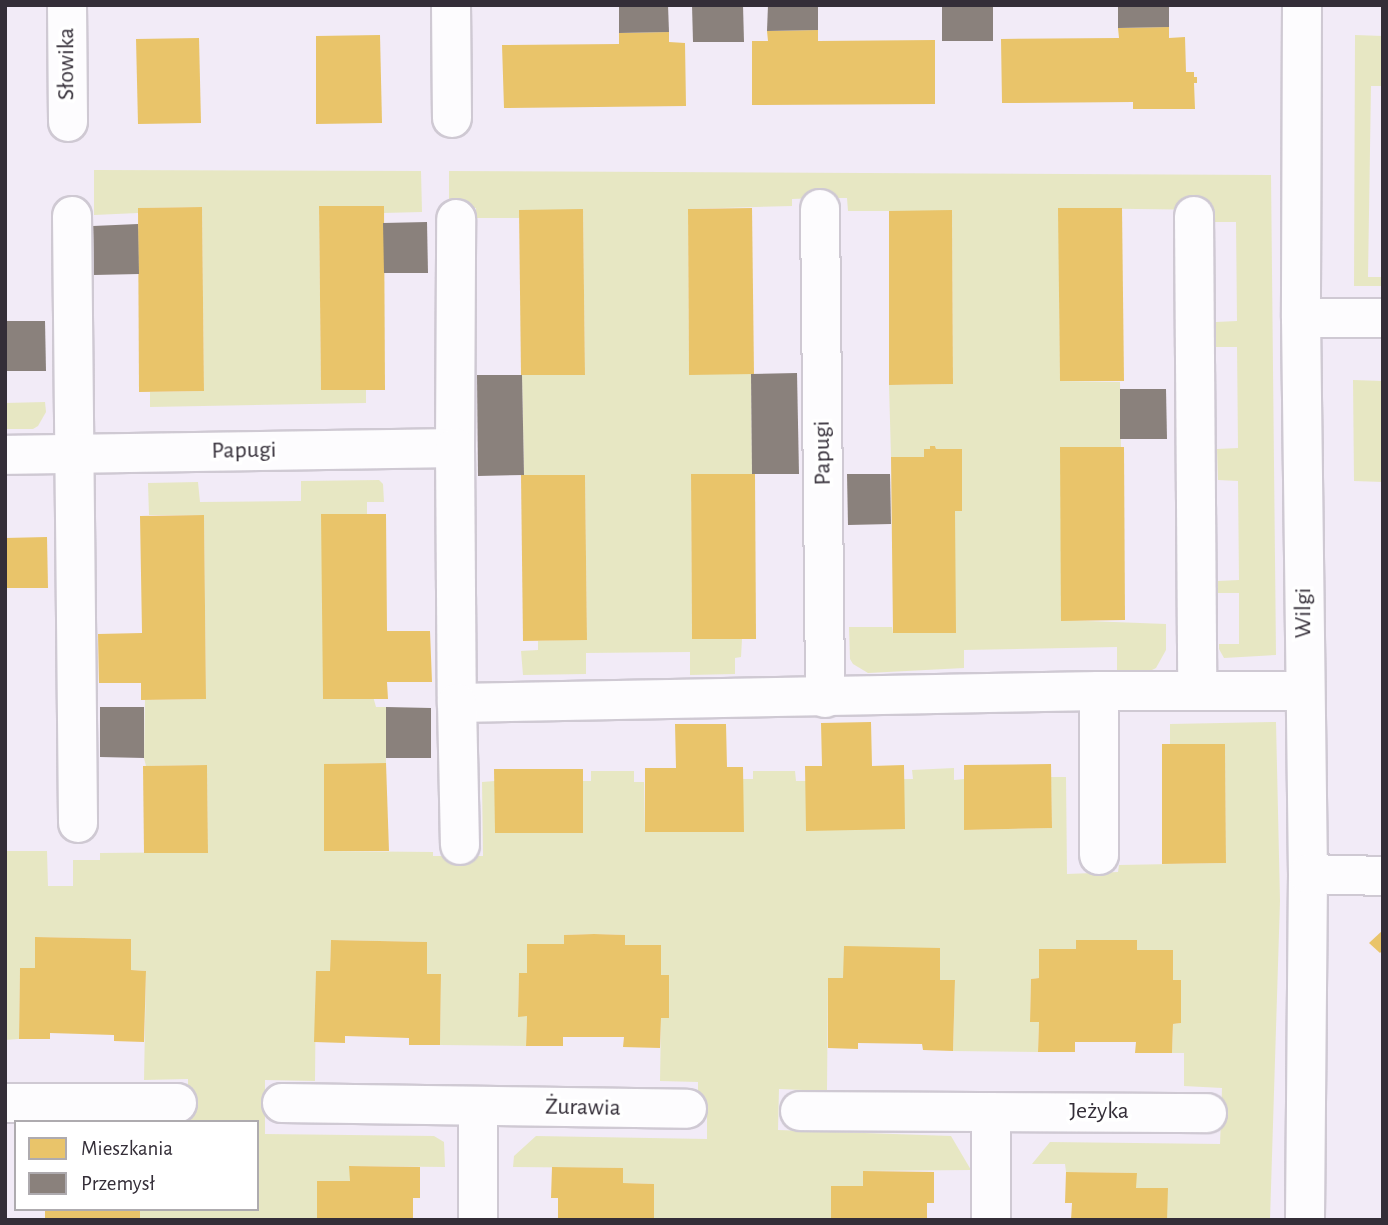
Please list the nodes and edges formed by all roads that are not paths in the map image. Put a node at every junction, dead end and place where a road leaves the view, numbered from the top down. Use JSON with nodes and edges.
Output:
{"nodes":[{"id":1,"x":67,"y":5,"type":"edge"},
{"id":2,"x":451,"y":5,"type":"edge"},
{"id":3,"x":1302,"y":5,"type":"edge"},
{"id":4,"x":452,"y":118,"type":"dead end"},
{"id":5,"x":68,"y":122,"type":"dead end"},
{"id":6,"x":820,"y":209,"type":"dead end"},
{"id":7,"x":72,"y":216,"type":"dead end"},
{"id":8,"x":1194,"y":216,"type":"dead end"},
{"id":9,"x":456,"y":219,"type":"dead end"},
{"id":10,"x":1301,"y":318,"type":"junction"},
{"id":11,"x":1383,"y":318,"type":"edge"},
{"id":12,"x":455,"y":448,"type":"junction"},
{"id":13,"x":75,"y":454,"type":"junction"},
{"id":14,"x":5,"y":455,"type":"edge"},
{"id":15,"x":1197,"y":690,"type":"junction"},
{"id":16,"x":1099,"y":691,"type":"junction"},
{"id":17,"x":1304,"y":691,"type":"junction"},
{"id":18,"x":825,"y":698,"type":"junction"},
{"id":19,"x":457,"y":703,"type":"junction"},
{"id":20,"x":78,"y":823,"type":"dead end"},
{"id":21,"x":460,"y":845,"type":"dead end"},
{"id":22,"x":1099,"y":855,"type":"dead end"},
{"id":23,"x":1308,"y":874,"type":"junction"},
{"id":24,"x":1383,"y":876,"type":"edge"},
{"id":25,"x":5,"y":1103,"type":"edge"},
{"id":26,"x":177,"y":1103,"type":"dead end"},
{"id":27,"x":282,"y":1103,"type":"dead end"},
{"id":28,"x":478,"y":1106,"type":"junction"},
{"id":29,"x":687,"y":1109,"type":"dead end"},
{"id":30,"x":800,"y":1111,"type":"dead end"},
{"id":31,"x":991,"y":1112,"type":"junction"},
{"id":32,"x":1207,"y":1113,"type":"dead end"},
{"id":33,"x":478,"y":1220,"type":"edge"},
{"id":34,"x":991,"y":1220,"type":"edge"},
{"id":35,"x":1304,"y":1220,"type":"edge"}],
"edges":[{"from":1,"to":5,"type":"street","name":"Słowika"},
{"from":2,"to":4,"type":"street"},
{"from":3,"to":10,"type":"street","name":"Wilgi"},
{"from":6,"to":18,"type":"street","name":"Papugi"},
{"from":7,"to":13,"type":"street"},
{"from":8,"to":15,"type":"street"},
{"from":9,"to":12,"type":"street"},
{"from":10,"to":11,"type":"street"},
{"from":10,"to":17,"type":"street","name":"Wilgi"},
{"from":12,"to":13,"type":"street","name":"Papugi"},
{"from":12,"to":19,"type":"street"},
{"from":13,"to":14,"type":"street","name":"Papugi"},
{"from":13,"to":20,"type":"street"},
{"from":15,"to":16,"type":"street"},
{"from":15,"to":17,"type":"street"},
{"from":16,"to":18,"type":"street"},
{"from":16,"to":22,"type":"street"},
{"from":17,"to":23,"type":"street","name":"Wilgi"},
{"from":18,"to":19,"type":"street"},
{"from":19,"to":21,"type":"street"},
{"from":23,"to":24,"type":"street"},
{"from":23,"to":35,"type":"street","name":"Wilgi"},
{"from":25,"to":26,"type":"street"},
{"from":27,"to":28,"type":"street","name":"Żurawia"},
{"from":28,"to":29,"type":"street","name":"Żurawia"},
{"from":28,"to":33,"type":"street"},
{"from":30,"to":31,"type":"street","name":"Jeżyka"},
{"from":31,"to":32,"type":"street","name":"Jeżyka"},
{"from":31,"to":34,"type":"street"}]}
